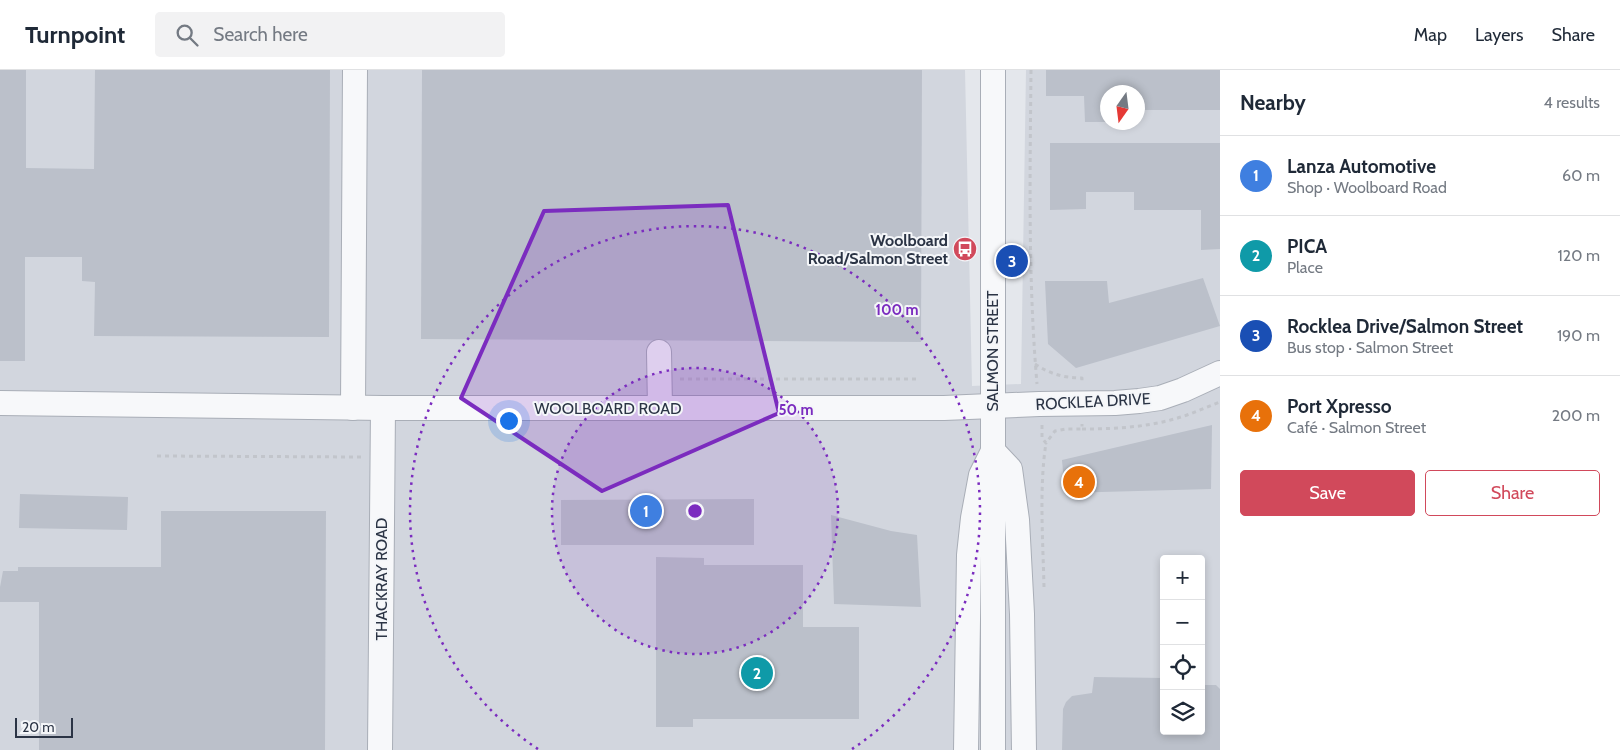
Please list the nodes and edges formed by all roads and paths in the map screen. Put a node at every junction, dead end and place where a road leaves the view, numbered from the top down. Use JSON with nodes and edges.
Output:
{"nodes":[{"id":1,"x":355,"y":70,"type":"edge"},
{"id":2,"x":993,"y":70,"type":"edge"},
{"id":3,"x":1030,"y":70,"type":"edge"},
{"id":4,"x":659,"y":352,"type":"dead end"},
{"id":5,"x":1035,"y":364,"type":"dead end"},
{"id":6,"x":1220,"y":373,"type":"edge"},
{"id":7,"x":660,"y":379,"type":"junction"},
{"id":8,"x":919,"y":379,"type":"dead end"},
{"id":9,"x":0,"y":403,"type":"edge"},
{"id":10,"x":992,"y":406,"type":"junction"},
{"id":11,"x":353,"y":408,"type":"junction"},
{"id":12,"x":383,"y":408,"type":"junction"},
{"id":13,"x":660,"y":408,"type":"junction"},
{"id":14,"x":1046,"y":443,"type":"dead end"},
{"id":15,"x":993,"y":451,"type":"junction"},
{"id":16,"x":157,"y":456,"type":"dead end"},
{"id":17,"x":382,"y":457,"type":"junction"},
{"id":18,"x":1044,"y":591,"type":"dead end"},
{"id":19,"x":380,"y":750,"type":"edge"},
{"id":20,"x":966,"y":750,"type":"edge"},
{"id":21,"x":993,"y":750,"type":"edge"},
{"id":22,"x":1024,"y":750,"type":"edge"}],
"edges":[{"from":1,"to":11,"type":"street"},
{"from":2,"to":10,"type":"street","name":"SALMON STREET"},
{"from":3,"to":5,"type":"path"},
{"from":4,"to":7,"type":"street"},
{"from":6,"to":10,"type":"street","name":"ROCKLEA DRIVE"},
{"from":7,"to":8,"type":"path"},
{"from":7,"to":13,"type":"street"},
{"from":9,"to":11,"type":"street","name":"WOOLBOARD ROAD"},
{"from":10,"to":13,"type":"street","name":"WOOLBOARD ROAD"},
{"from":10,"to":15,"type":"street","name":"SALMON STREET"},
{"from":11,"to":12,"type":"street","name":"WOOLBOARD ROAD"},
{"from":12,"to":13,"type":"street","name":"WOOLBOARD ROAD"},
{"from":12,"to":17,"type":"street","name":"THACKRAY ROAD"},
{"from":14,"to":18,"type":"path"},
{"from":15,"to":20,"type":"street","name":"SALMON STREET"},
{"from":15,"to":21,"type":"street","name":"SALMON STREET"},
{"from":15,"to":22,"type":"street"},
{"from":16,"to":17,"type":"path"},
{"from":17,"to":19,"type":"street","name":"THACKRAY ROAD"}]}
